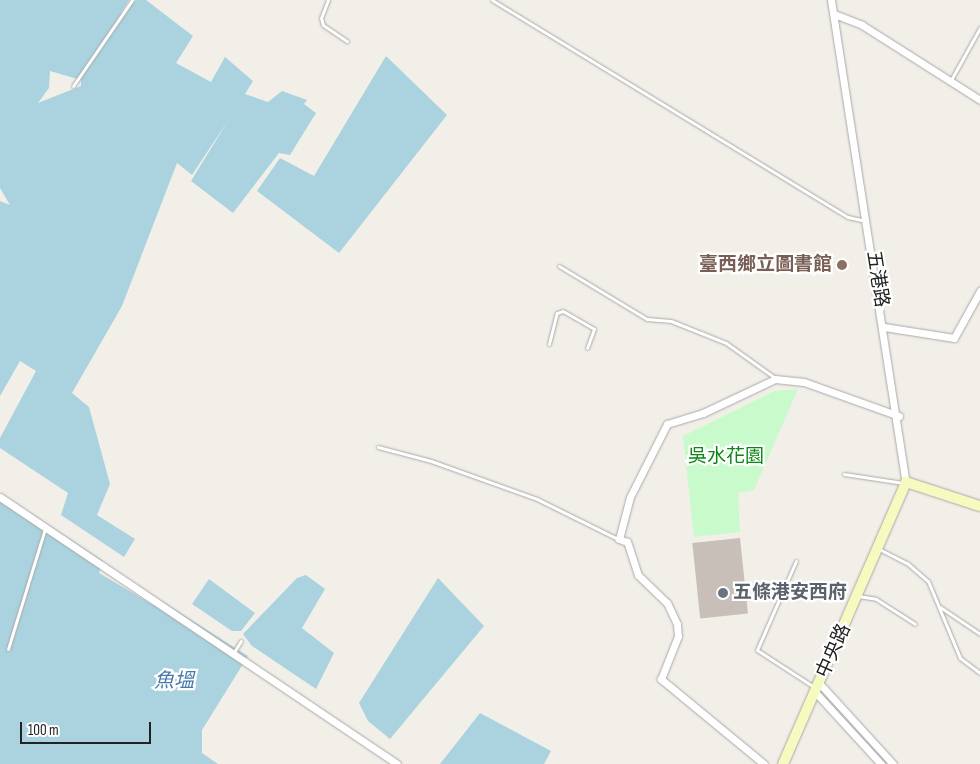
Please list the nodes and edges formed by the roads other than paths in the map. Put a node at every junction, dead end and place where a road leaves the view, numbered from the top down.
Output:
1 (132, 0) edge
2 (328, 0) edge
3 (492, 0) edge
4 (832, 0) edge
5 (834, 14) junction
6 (980, 28) edge
7 (347, 41) dead end
8 (950, 81) junction
9 (73, 86) dead end
10 (980, 100) edge
11 (868, 221) junction
12 (559, 266) dead end
13 (980, 291) edge
14 (884, 327) junction
15 (549, 344) dead end
16 (587, 348) dead end
17 (775, 379) junction
18 (899, 416) junction
19 (378, 447) dead end
20 (844, 474) dead end
21 (906, 483) junction
22 (0, 497) edge
23 (980, 506) edge
24 (45, 529) junction
25 (619, 539) junction
26 (878, 549) junction
27 (796, 561) dead end
28 (858, 596) junction
29 (940, 606) junction
30 (915, 624) dead end
31 (980, 634) edge
32 (241, 641) dead end
33 (8, 650) dead end
34 (234, 652) junction
35 (980, 673) edge
36 (817, 688) junction
37 (397, 764) edge
38 (764, 764) edge
39 (783, 764) edge
40 (881, 764) edge
41 (893, 764) edge

1 - 9 lane
2 - 7 lane
3 - 11 lane
4 - 5 street, 五港路
5 - 8 street
5 - 11 street, 五港路
6 - 8 lane
8 - 10 street
11 - 14 street, 五港路
12 - 17 lane
13 - 14 street
14 - 18 street, 五港路
15 - 16 lane
17 - 18 street
17 - 25 street
18 - 21 street, 五港路
19 - 25 lane
20 - 21 lane
21 - 23 street
21 - 26 street, 中央路
22 - 24 street
24 - 33 lane
24 - 34 street
25 - 38 street
26 - 28 street, 中央路
26 - 29 lane
27 - 36 lane
28 - 30 lane
28 - 36 street, 中央路
29 - 31 lane
29 - 35 lane
32 - 34 lane
34 - 37 street
36 - 39 street, 中央路
36 - 40 street
36 - 41 street

